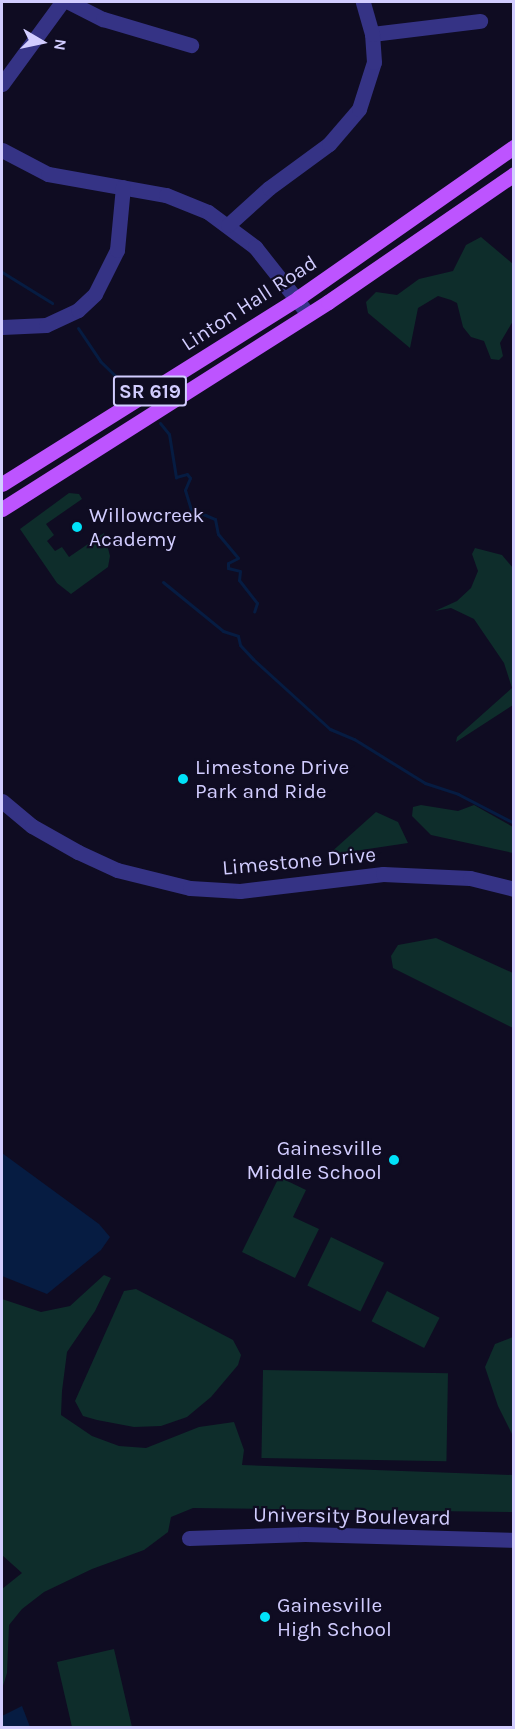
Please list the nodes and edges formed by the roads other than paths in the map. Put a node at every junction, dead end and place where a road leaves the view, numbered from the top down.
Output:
1 (62, 2) edge
2 (69, 2) edge
3 (363, 2) edge
4 (480, 21) dead end
5 (372, 34) junction
6 (191, 45) dead end
7 (2, 84) edge
8 (513, 147) edge
9 (2, 150) edge
10 (513, 174) edge
11 (123, 187) junction
12 (228, 225) junction
13 (298, 298) junction
14 (308, 314) junction
15 (2, 327) edge
16 (2, 484) edge
17 (2, 508) edge
18 (2, 801) edge
19 (513, 889) edge
20 (189, 1538) dead end
21 (513, 1540) edge

1 - 7 street
2 - 6 street
3 - 5 street
4 - 5 street
5 - 12 street
8 - 13 main road, Linton Hall Road / SR 619
9 - 11 street
10 - 14 main road, Linton Hall Road / SR 619
11 - 12 street
11 - 15 street
12 - 13 street
13 - 14 street
13 - 16 main road, Linton Hall Road / SR 619
14 - 17 main road, Linton Hall Road / SR 619
18 - 19 street, Limestone Drive
20 - 21 street, University Boulevard

